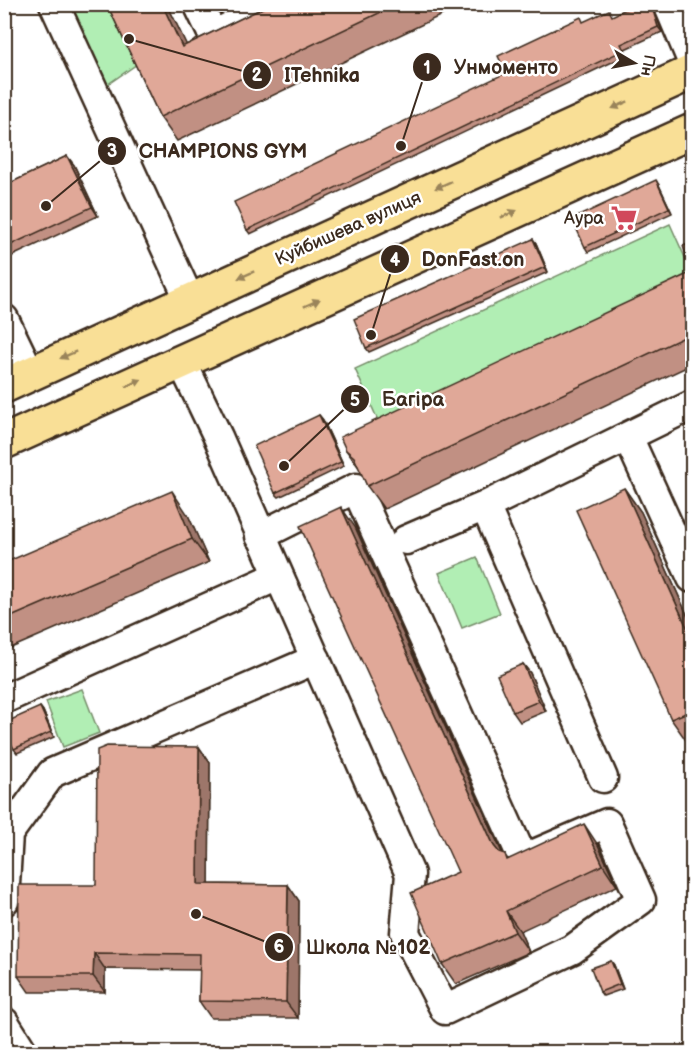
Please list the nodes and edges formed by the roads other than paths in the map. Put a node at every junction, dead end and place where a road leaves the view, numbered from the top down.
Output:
1 (54, 4) edge
2 (198, 4) edge
3 (276, 4) edge
4 (668, 4) edge
5 (693, 61) edge
6 (693, 72) edge
7 (691, 137) edge
8 (190, 301) junction
9 (4, 319) edge
10 (182, 362) junction
11 (17, 379) edge
12 (693, 405) edge
13 (628, 437) junction
14 (4, 442) edge
15 (485, 506) junction
16 (260, 536) junction
17 (406, 540) dead end
18 (278, 576) junction
19 (693, 578) edge
20 (316, 659) junction
21 (4, 699) edge
22 (603, 778) dead end
23 (4, 901) edge
24 (4, 1022) edge
25 (23, 1053) edge

1 - 8 lane
2 - 3 lane
4 - 5 lane
6 -> 8 main road, Куйбишева вулиця
10 -> 7 main road
8 -> 11 main road, Куйбишева вулиця
9 - 11 lane
14 -> 10 main road
10 - 16 lane
12 - 13 lane
13 - 15 lane
13 - 19 lane
15 - 17 lane
15 - 22 lane
16 - 18 lane
16 - 20 lane
18 - 20 lane
18 - 21 lane
20 - 23 lane
24 - 25 lane

